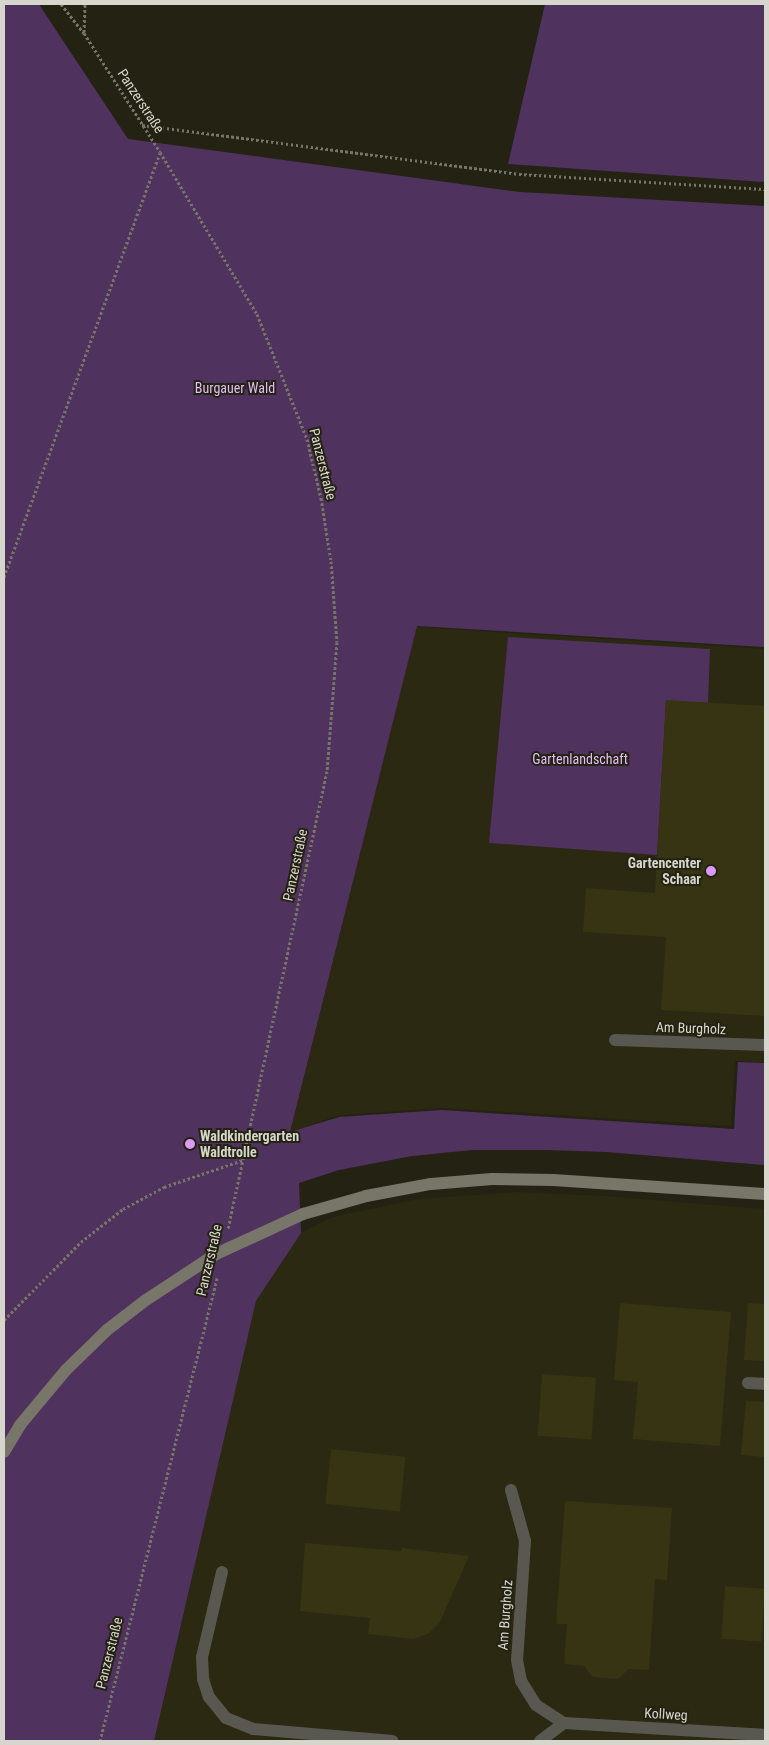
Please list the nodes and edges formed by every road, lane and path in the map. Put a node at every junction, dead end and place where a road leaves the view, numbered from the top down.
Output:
1 (61, 4) edge
2 (85, 4) edge
3 (84, 33) junction
4 (142, 124) junction
5 (160, 152) junction
6 (765, 189) edge
7 (4, 577) edge
8 (615, 1040) dead end
9 (765, 1045) edge
10 (244, 1159) junction
11 (765, 1194) edge
12 (227, 1233) dead end
13 (219, 1270) dead end
14 (4, 1320) edge
15 (748, 1383) dead end
16 (765, 1384) edge
17 (4, 1452) edge
18 (511, 1490) dead end
19 (222, 1572) dead end
20 (564, 1723) junction
21 (765, 1735) edge
22 (100, 1741) edge
23 (392, 1741) edge
24 (540, 1741) edge

1 - 3 path, Panzerstraße
2 - 3 path
3 - 4 path, Panzerstraße
4 - 5 path, Panzerstraße
4 - 6 path
5 - 7 path
5 - 10 path, Panzerstraße
8 - 9 street, Am Burgholz
10 - 12 path, Panzerstraße
10 - 14 path
11 - 17 main road, bridge
13 - 22 path, Panzerstraße
15 - 16 street
18 - 20 street, Am Burgholz
19 - 23 street
20 - 21 street, Kollweg
20 - 24 street

